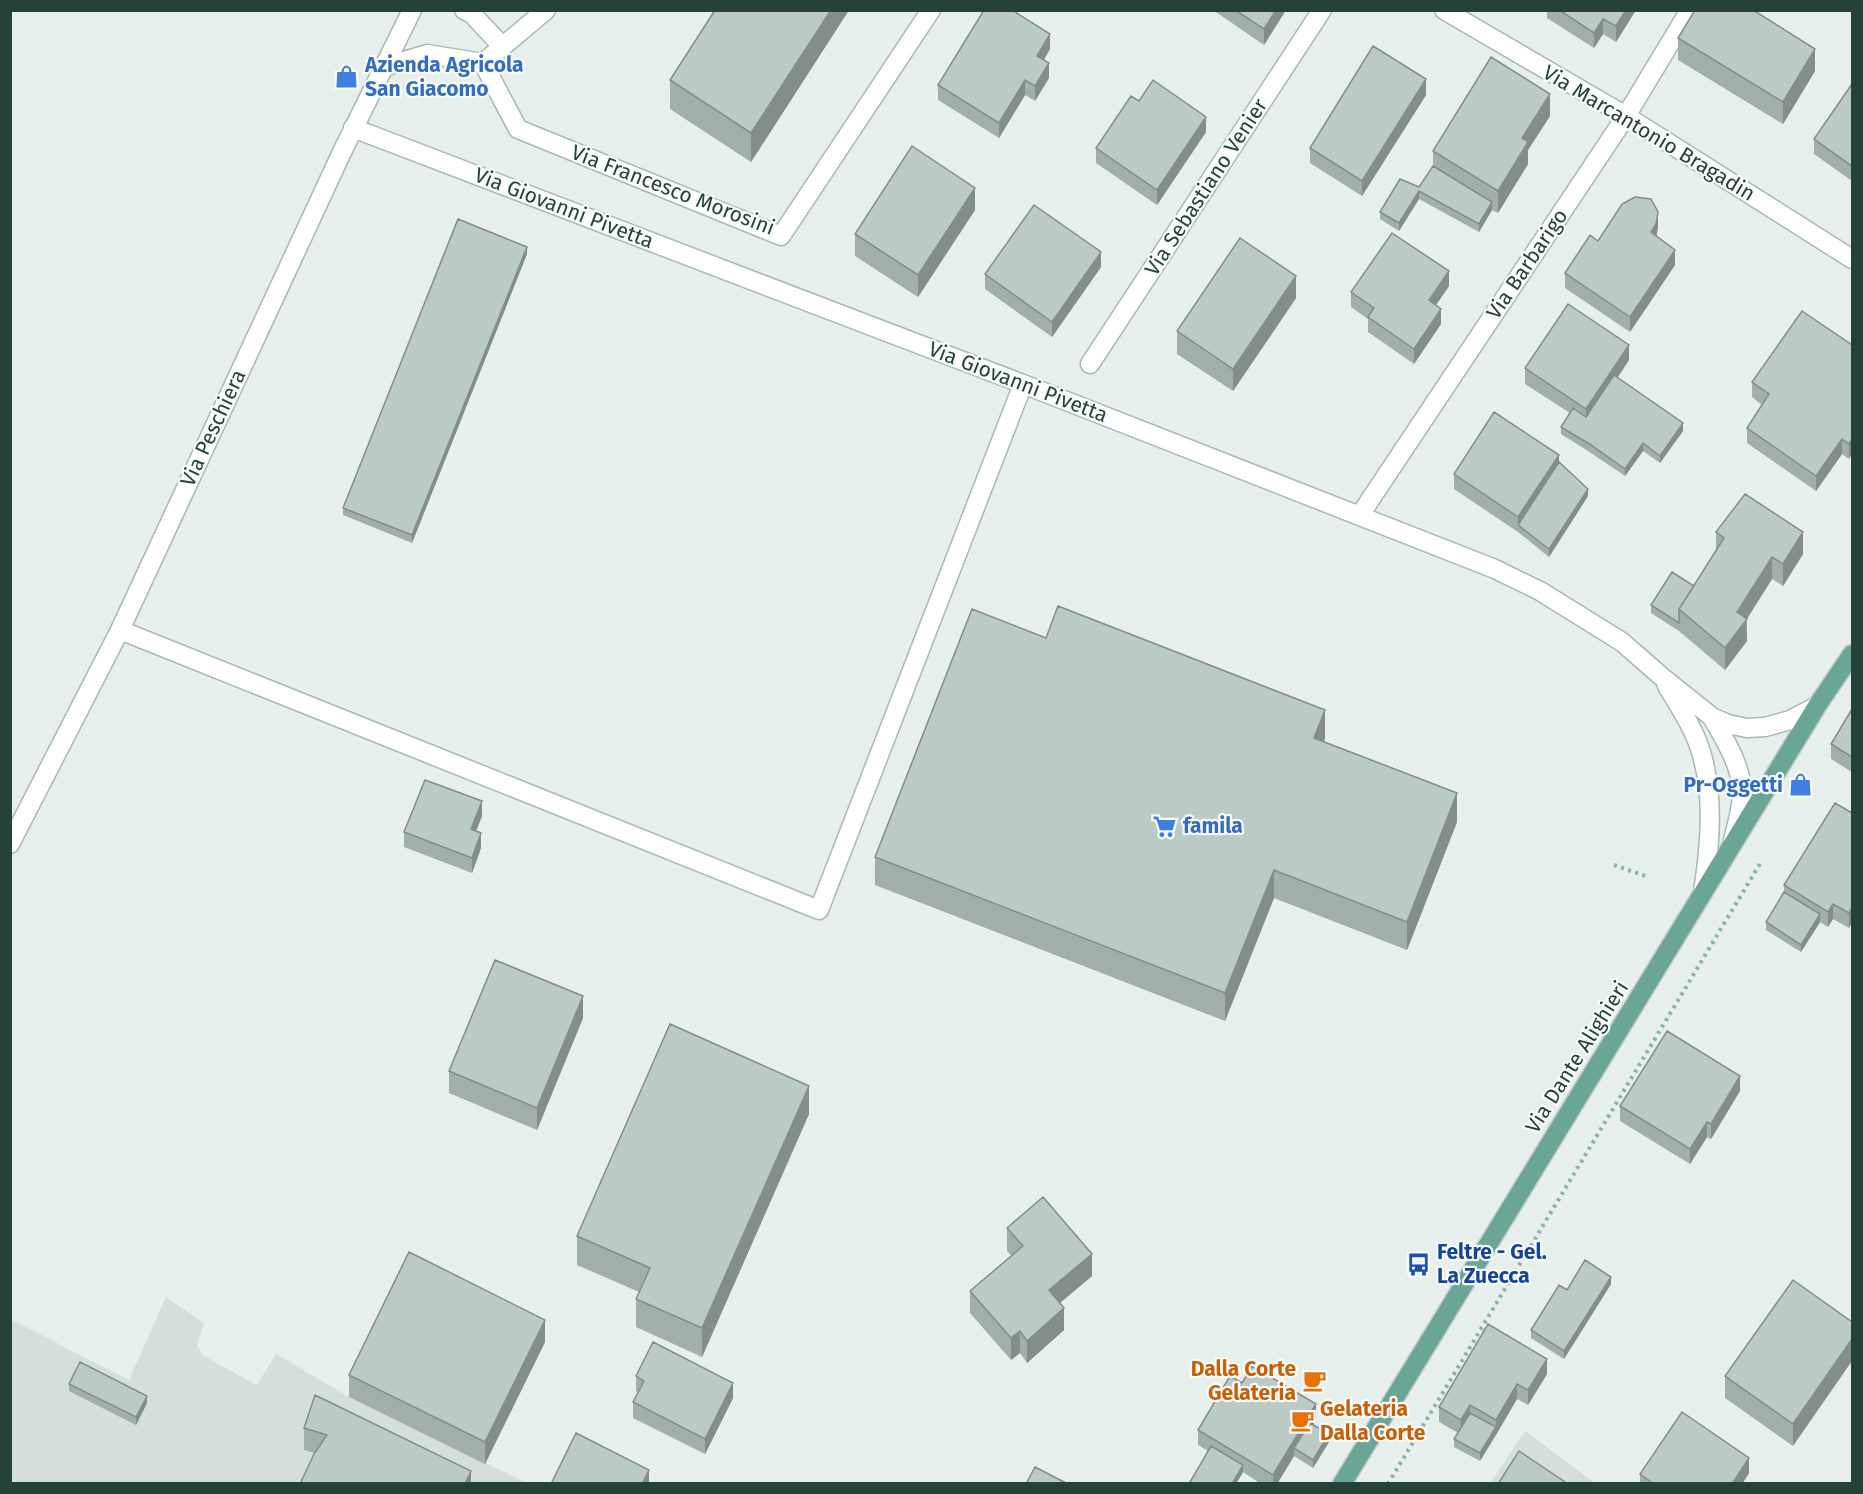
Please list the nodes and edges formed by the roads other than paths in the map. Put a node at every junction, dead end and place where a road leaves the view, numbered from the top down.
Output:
1 (412, 10) edge
2 (464, 10) edge
3 (546, 10) edge
4 (931, 10) edge
5 (1323, 10) edge
6 (1444, 10) edge
7 (1690, 10) edge
8 (503, 47) junction
9 (483, 63) junction
10 (384, 67) junction
11 (1626, 116) junction
12 (353, 128) junction
13 (1852, 258) edge
14 (1090, 364) dead end
15 (1023, 384) junction
16 (1360, 515) junction
17 (120, 630) junction
18 (1852, 654) edge
19 (1662, 677) junction
20 (1817, 706) junction
21 (1712, 717) junction
22 (10, 844) edge
23 (1730, 850) junction
24 (1702, 896) junction
25 (1342, 1484) edge

1 - 10 street, Via Peschiera
2 - 8 street
3 - 8 street
4 - 9 street, Via Francesco Morosini
5 - 14 street, Via Sebastiano Venier
6 - 11 street, Via Marcantonio Bragadin
7 - 11 street, Via Barbarigo
8 - 9 street
9 - 10 street
10 - 12 street, Via Peschiera
11 - 13 street, Via Marcantonio Bragadin
11 - 16 street, Via Barbarigo
12 - 15 street, Via Giovanni Pivetta
12 - 17 street, Via Peschiera
15 - 16 street, Via Giovanni Pivetta
15 - 17 street
16 - 19 street, Via Giovanni Pivetta
17 - 22 street, Via Peschiera
18 - 20 main road, Via Dante Alighieri
19 - 21 street, Via Giovanni Pivetta
19 - 24 street, Via Giovanni Pivetta
20 - 21 street, Via Giovanni Pivetta
20 - 23 main road, Via Dante Alighieri
21 - 23 street
23 - 24 main road, Via Dante Alighieri
24 - 25 main road, Via Dante Alighieri

